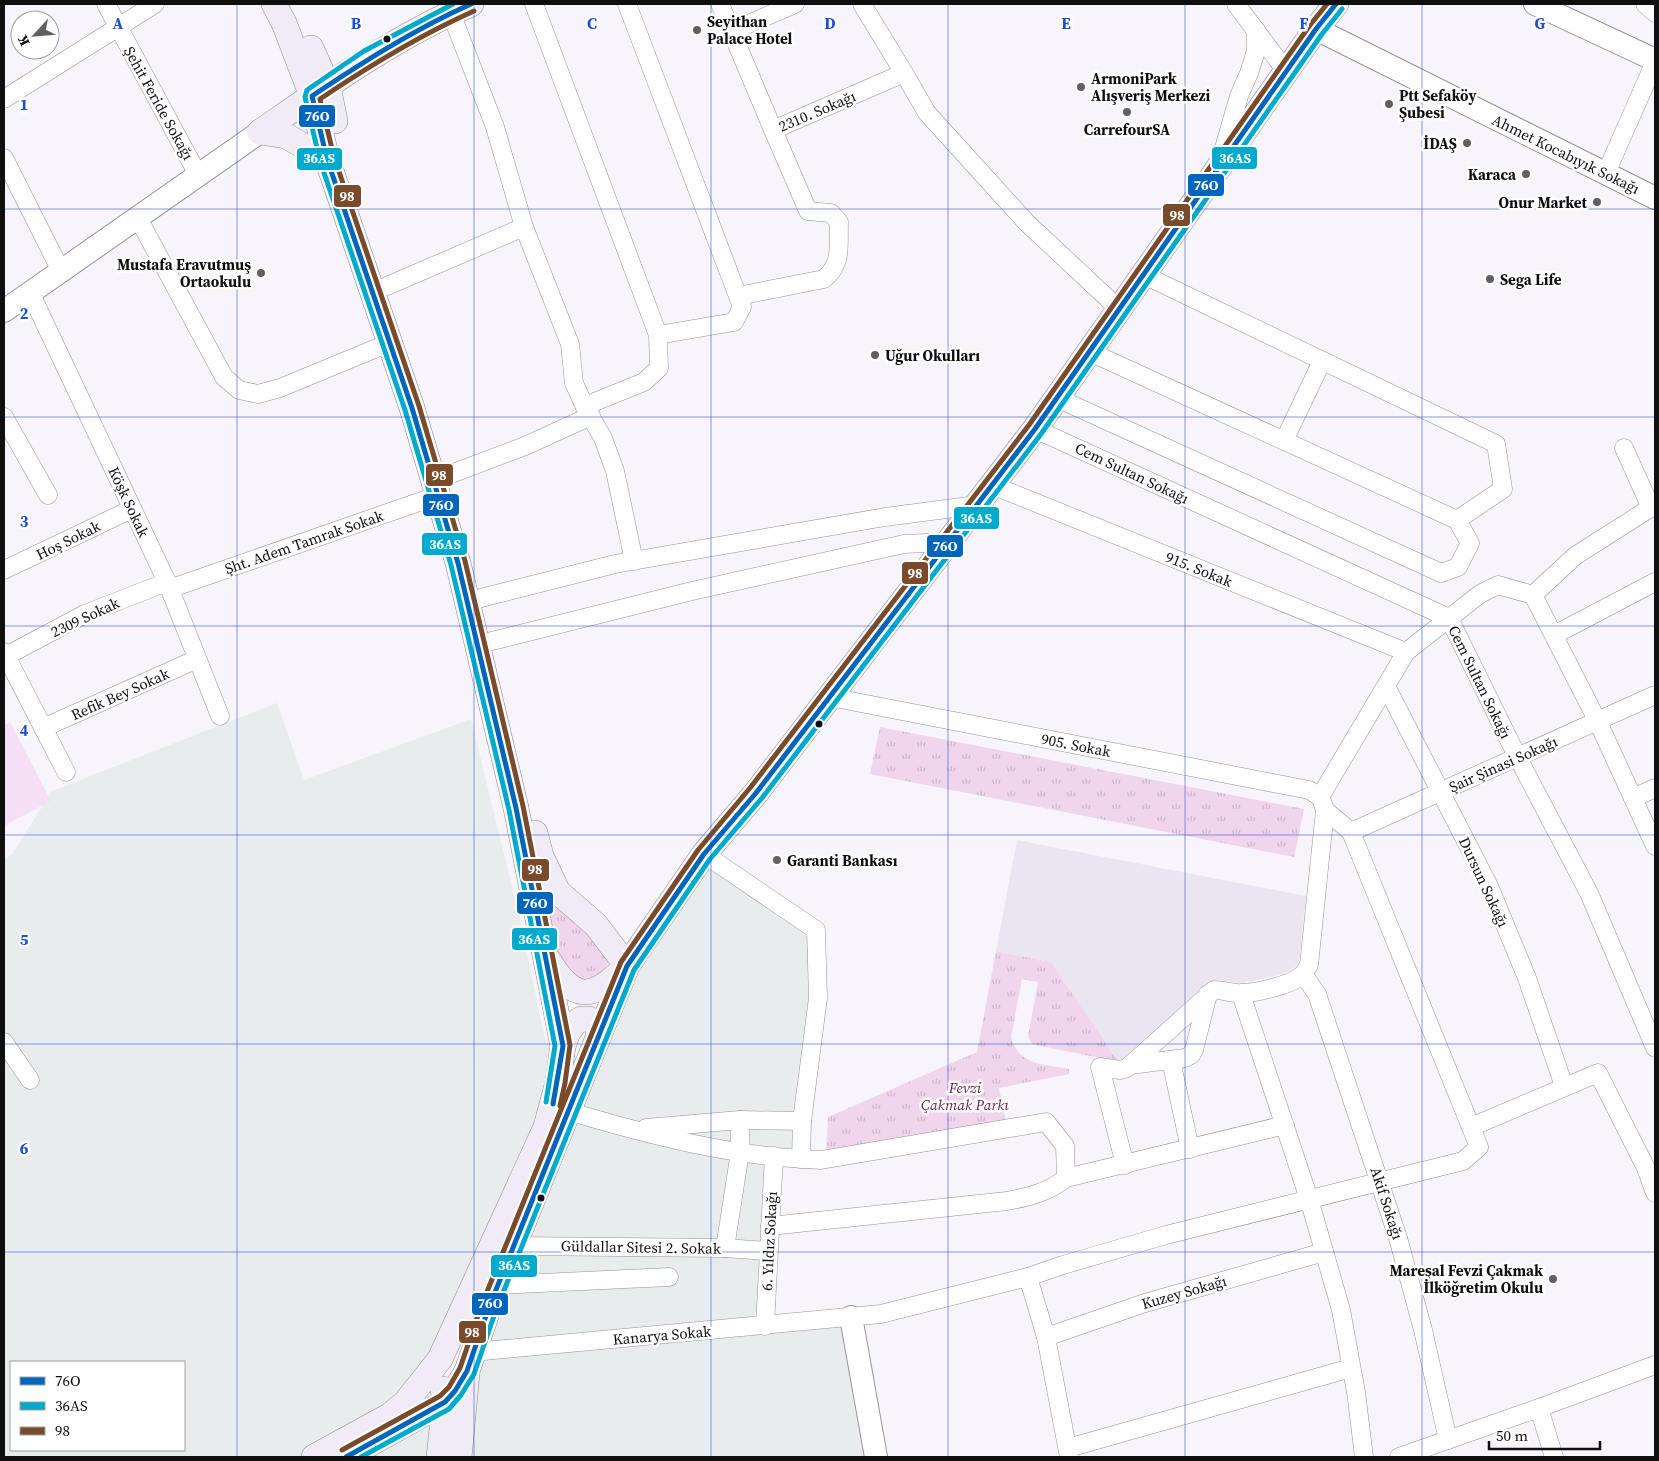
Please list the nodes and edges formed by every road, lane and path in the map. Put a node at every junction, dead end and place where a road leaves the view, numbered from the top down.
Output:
1 (106, 4) edge
2 (155, 4) edge
3 (274, 4) edge
4 (292, 4) edge
5 (534, 4) edge
6 (627, 4) edge
7 (720, 4) edge
8 (795, 4) edge
9 (862, 4) edge
10 (1236, 4) edge
11 (1335, 4) edge
12 (1535, 4) edge
13 (1644, 4) edge
14 (461, 8) edge
15 (1655, 13) edge
16 (118, 27) junction
17 (1316, 29) junction
18 (1256, 30) junction
19 (732, 31) junction
20 (1655, 61) edge
21 (1286, 71) junction
22 (904, 73) junction
23 (320, 91) junction
24 (4, 99) edge
25 (773, 130) junction
26 (260, 132) junction
27 (4, 158) edge
28 (327, 159) junction
29 (1217, 170) junction
30 (1606, 174) junction
31 (198, 175) junction
32 (1655, 198) edge
33 (138, 218) junction
34 (524, 227) junction
35 (61, 271) junction
36 (1144, 275) junction
37 (387, 286) junction
38 (30, 292) junction
39 (738, 296) junction
40 (1119, 309) junction
41 (4, 311) edge
42 (658, 335) junction
43 (389, 343) junction
44 (1090, 352) junction
45 (1322, 361) junction
46 (1057, 398) junction
47 (588, 412) junction
48 (4, 417) edge
49 (1035, 429) junction
50 (1284, 441) junction
51 (1624, 448) dead end
52 (441, 484) junction
53 (992, 485) junction
54 (48, 495) dead end
55 (977, 505) junction
56 (1653, 506) edge
57 (132, 509) junction
58 (1457, 520) junction
59 (947, 542) junction
60 (634, 561) junction
61 (4, 570) edge
62 (1655, 582) edge
63 (168, 586) junction
64 (1533, 595) junction
65 (481, 598) junction
66 (1449, 618) junction
67 (1554, 636) junction
68 (492, 641) junction
69 (1406, 652) junction
70 (4, 655) edge
71 (197, 659) junction
72 (1386, 686) junction
73 (1655, 695) edge
74 (830, 697) junction
75 (220, 716) dead end
76 (1598, 722) junction
77 (43, 728) junction
78 (1518, 758) junction
79 (66, 772) dead end
80 (1655, 788) edge
81 (1441, 792) junction
82 (1633, 798) junction
83 (1323, 804) junction
84 (1351, 832) junction
85 (1655, 846) edge
86 (704, 854) junction
87 (546, 956) junction
88 (627, 966) junction
89 (1303, 974) junction
90 (1208, 994) junction
91 (1241, 994) junction
92 (600, 1032) junction
93 (4, 1042) edge
94 (563, 1046) junction
95 (1655, 1048) edge
96 (1171, 1060) junction
97 (1130, 1066) junction
98 (30, 1080) dead end
99 (1564, 1086) junction
100 (568, 1111) junction
101 (740, 1120) junction
102 (802, 1120) junction
103 (1285, 1126) junction
104 (1471, 1127) junction
105 (628, 1129) junction
106 (1190, 1149) junction
107 (740, 1152) junction
108 (774, 1156) junction
109 (801, 1159) junction
110 (1125, 1165) junction
111 (1651, 1165) edge
112 (1066, 1178) junction
113 (1380, 1181) junction
114 (1655, 1193) edge
115 (1308, 1199) junction
116 (770, 1226) junction
117 (514, 1246) junction
118 (725, 1248) junction
119 (768, 1251) junction
120 (1324, 1252) junction
121 (669, 1277) dead end
122 (1028, 1277) junction
123 (498, 1285) junction
124 (851, 1317) junction
125 (765, 1326) junction
126 (1046, 1337) junction
127 (440, 1360) junction
128 (470, 1361) junction
129 (1655, 1365) edge
130 (1351, 1368) junction
131 (445, 1402) junction
132 (1539, 1408) junction
133 (410, 1422) junction
134 (442, 1429) junction
135 (1448, 1440) junction
136 (1068, 1452) edge
137 (1410, 1456) edge
138 (314, 1457) edge
139 (346, 1457) edge
140 (439, 1457) edge
141 (459, 1457) edge
142 (876, 1457) edge
143 (1364, 1457) edge
144 (1554, 1457) edge

1 - 16 street, Şehit Feride Sokağı
2 - 16 street
3 - 23 main road
4 - 23 main road
5 - 42 street, Şht. Adem Tamrak Sokak
6 - 39 street
7 - 19 street, 2310. Sokağı
8 - 19 street
9 - 22 street
10 - 18 street
11 - 17 main road
12 - 20 street
13 - 15 street
14 - 23 main road
14 - 34 street
16 - 24 street
16 - 31 street, Şehit Feride Sokağı
17 - 21 main road
17 - 30 street, Ahmet Kocabıyık Sokağı
18 - 21 street
18 - 29 street
19 - 25 street, 2310. Sokağı
20 - 30 street
21 - 29 main road
22 - 25 street, 2310. Sokağı
22 - 40 street
23 - 26 main road
23 - 28 main road
23 - 37 main road
25 - 39 street
26 - 28 main road
26 - 31 street
27 - 35 street
28 - 43 main road
29 - 36 main road
30 - 32 street, Ahmet Kocabıyık Sokağı
31 - 33 street
33 - 35 street
33 - 43 street
34 - 37 street
34 - 47 street
35 - 38 street
36 - 40 main road
36 - 45 street
37 - 52 main road
38 - 41 street
38 - 57 street, Köşk Sokak
39 - 42 street
40 - 44 main road
42 - 47 street, Şht. Adem Tamrak Sokak
43 - 52 main road
44 - 46 main road
44 - 50 street
45 - 50 street
45 - 58 street
46 - 49 main road
46 - 58 street
47 - 52 street, Şht. Adem Tamrak Sokak
47 - 60 street
48 - 54 street
49 - 53 main road
49 - 66 street, Cem Sultan Sokağı
50 - 58 street
51 - 56 street
52 - 63 street, Şht. Adem Tamrak Sokak
52 - 65 main road
52 - 87 main road
53 - 55 main road
53 - 69 street, 915. Sokak
55 - 59 main road
55 - 60 street
56 - 64 street
57 - 61 street, Hoş Sokak
57 - 63 street, Köşk Sokak
59 - 68 street
59 - 74 main road
60 - 65 street
62 - 67 street
63 - 70 street, 2309 Sokak
63 - 71 street, Köşk Sokak
64 - 66 street
64 - 67 street
65 - 68 main road
66 - 69 street
66 - 78 street, Cem Sultan Sokağı
67 - 76 street
68 - 88 main road
69 - 72 street
70 - 77 street
71 - 75 street, Köşk Sokak
71 - 77 street, Refik Bey Sokak
72 - 81 street, Dursun Sokağı
72 - 83 street
73 - 76 street, Şair Şinasi Sokağı
74 - 83 street, 905. Sokak
74 - 86 main road
76 - 78 street, Şair Şinasi Sokağı
76 - 82 street
77 - 79 street
78 - 81 street, Şair Şinasi Sokağı
78 - 95 street, Cem Sultan Sokağı
80 - 82 street
81 - 84 street, Şair Şinasi Sokağı
81 - 99 street, Dursun Sokağı
82 - 85 street
83 - 84 street, 905. Sokak
83 - 89 street
84 - 104 street
86 - 88 main road
86 - 102 street
87 - 88 main road
87 - 94 main road
88 - 92 main road
89 - 91 street
89 - 113 street, Akif Sokağı
90 - 91 street
90 - 96 street
90 - 97 street
91 - 103 street
92 - 94 main road
92 - 100 main road
93 - 98 street
94 - 127 main road
96 - 97 street
96 - 106 street
97 - 110 street
99 - 104 street
99 - 111 street
100 - 105 street
100 - 117 main road
101 - 102 street
101 - 105 street
101 - 107 street
102 - 109 street
103 - 106 street
103 - 115 street
104 - 113 street, Kanarya Sokak
105 - 107 street
106 - 110 street
107 - 108 street
107 - 118 street
108 - 109 street
108 - 116 street, 6. Yıldız Sokağı
109 - 112 street
110 - 112 street
111 - 114 street
112 - 116 street
113 - 115 street, Kanarya Sokak
113 - 135 street, Akif Sokağı
115 - 120 street
115 - 122 street, Kanarya Sokak
116 - 119 street, 6. Yıldız Sokağı
117 - 118 street, Güldallar Sitesi 2. Sokak
117 - 123 main road
118 - 119 street, Güldallar Sitesi 2. Sokak
119 - 125 street, 6. Yıldız Sokağı
120 - 126 street, Kuzey Sokağı
120 - 130 street
121 - 123 street
122 - 124 street, Kanarya Sokak
122 - 126 street
123 - 128 main road
124 - 125 street, Kanarya Sokak
124 - 142 street
125 - 128 street, Kanarya Sokak
126 - 136 street
127 - 131 main road
127 - 138 main road
128 - 131 main road
128 - 141 main road
129 - 132 street
130 - 136 street
130 - 143 street
131 - 133 main road
131 - 134 main road
132 - 135 street
132 - 144 street
133 - 134 main road
133 - 139 main road
134 - 140 main road
135 - 137 street

